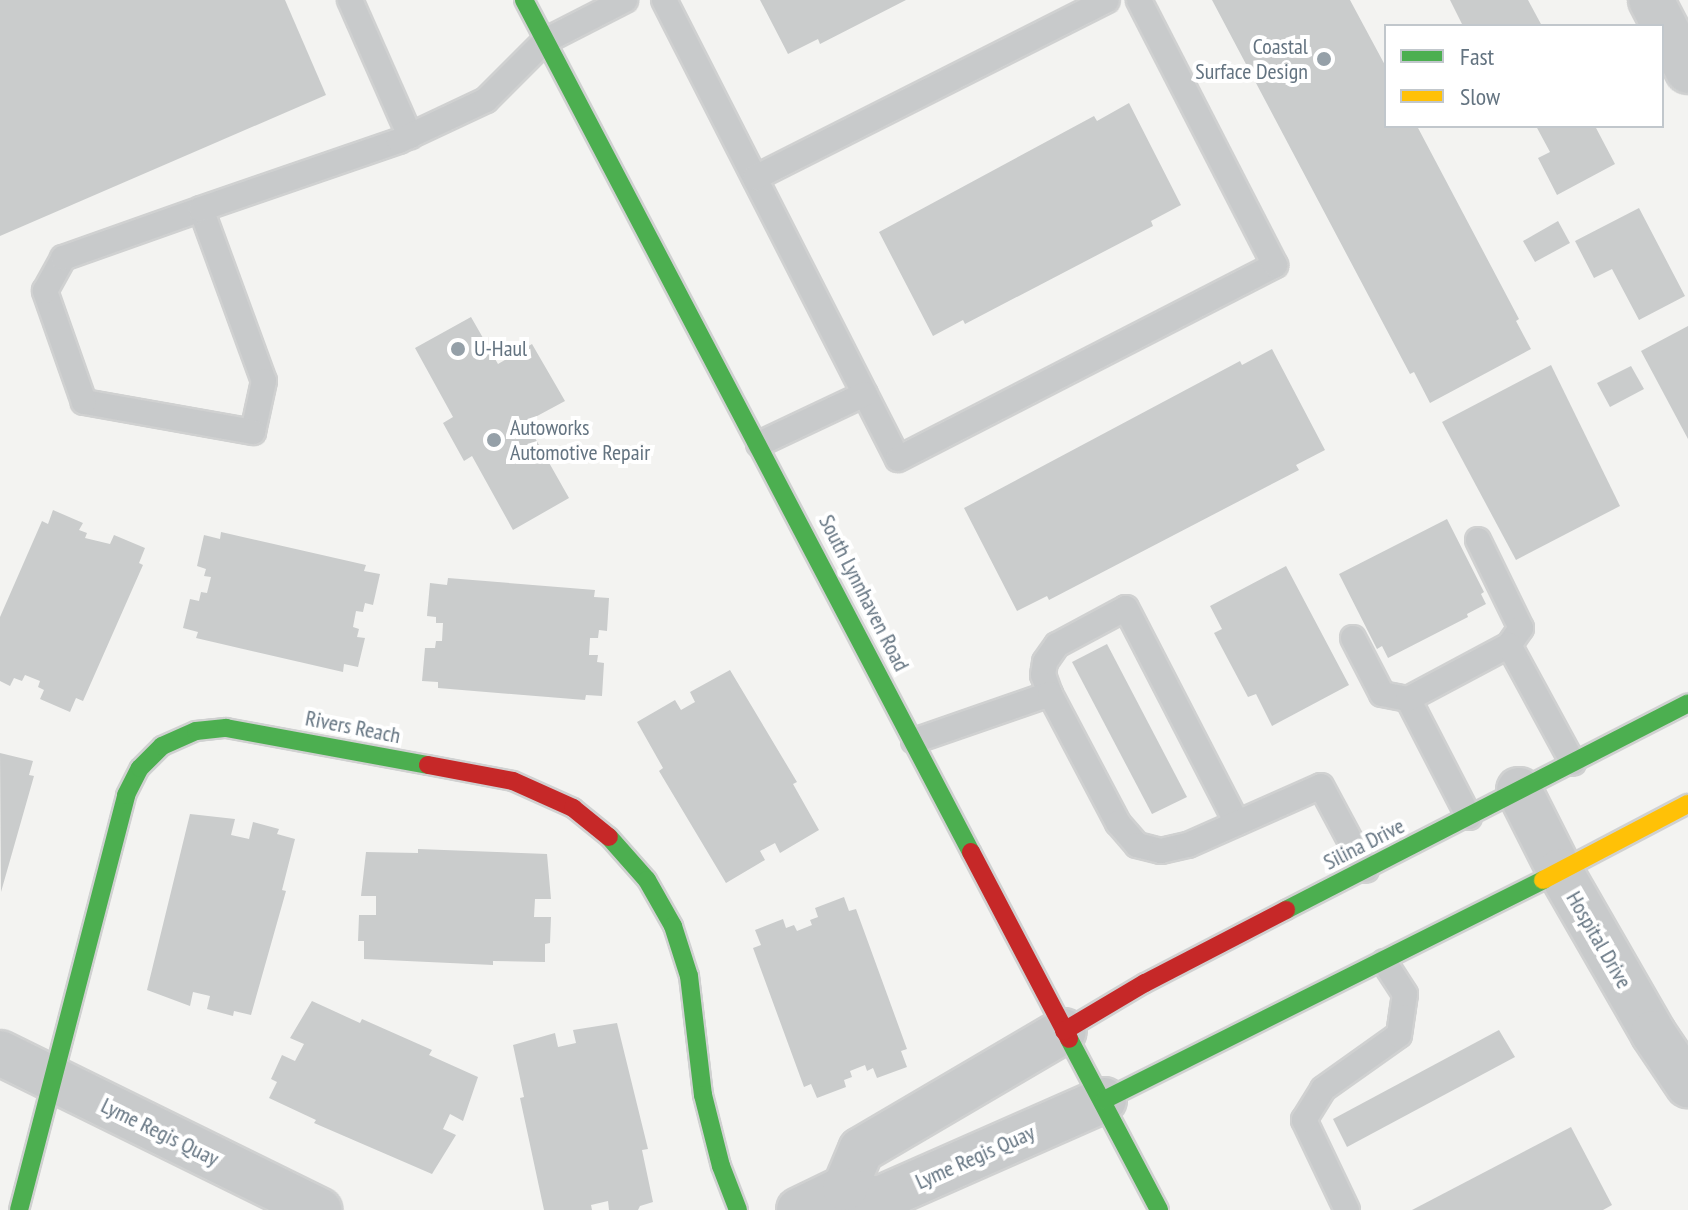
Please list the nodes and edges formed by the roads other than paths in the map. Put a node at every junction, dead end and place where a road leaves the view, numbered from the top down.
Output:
1 (350, 0) edge
2 (524, 0) edge
3 (625, 0) edge
4 (664, 0) edge
5 (1107, 0) edge
6 (1139, 0) edge
7 (1651, 0) edge
8 (1664, 24) edge
9 (1664, 25) edge
10 (545, 41) junction
11 (1688, 71) edge
12 (410, 136) junction
13 (755, 178) junction
14 (201, 209) junction
15 (865, 394) junction
16 (759, 444) junction
17 (1478, 540) dead end
18 (1353, 638) dead end
19 (1509, 645) junction
20 (1050, 694) junction
21 (1408, 699) junction
22 (1688, 703) edge
23 (914, 741) junction
24 (1573, 763) junction
25 (1519, 790) junction
26 (1688, 804) edge
27 (1469, 817) junction
28 (1237, 823) junction
29 (1366, 870) junction
30 (1560, 871) junction
31 (1384, 962) junction
32 (1064, 1031) junction
33 (0, 1053) edge
34 (53, 1078) junction
35 (1688, 1085) edge
36 (1104, 1100) junction
37 (845, 1188) junction
38 (19, 1210) edge
39 (319, 1210) edge
40 (738, 1210) edge
41 (799, 1210) edge
42 (1159, 1210) edge
43 (1347, 1210) edge

1 - 12 lane
2 - 10 street, South Lynnhaven Road
3 - 10 lane
4 - 13 lane
5 - 13 lane
6 - 15 lane
7 - 8 street
9 - 11 street
10 - 12 lane
10 - 16 street, South Lynnhaven Road
12 - 14 lane
13 - 15 lane
14 - 14 lane
15 - 16 lane
16 - 23 street, South Lynnhaven Road
17 - 19 lane
18 - 21 lane
19 - 21 lane
19 - 24 lane
20 - 23 lane
20 - 28 lane
20 - 28 lane
21 - 27 lane
22 - 24 street, Silina Drive
23 - 32 street, South Lynnhaven Road
24 - 25 street, Silina Drive
25 - 27 street, Silina Drive
25 - 30 street, Hospital Drive
26 - 30 street
27 - 29 street, Silina Drive
28 - 29 lane
29 - 32 street, Silina Drive
30 - 31 street
30 - 35 street, Hospital Drive
31 - 36 street
31 - 43 lane
32 - 36 street, South Lynnhaven Road
32 - 37 street
33 - 34 street, Lyme Regis Quay
34 - 38 street, Rivers Reach
34 - 39 street, Lyme Regis Quay
34 - 40 street, Rivers Reach
36 - 37 street, Lyme Regis Quay
36 - 42 street, South Lynnhaven Road
37 - 41 street

